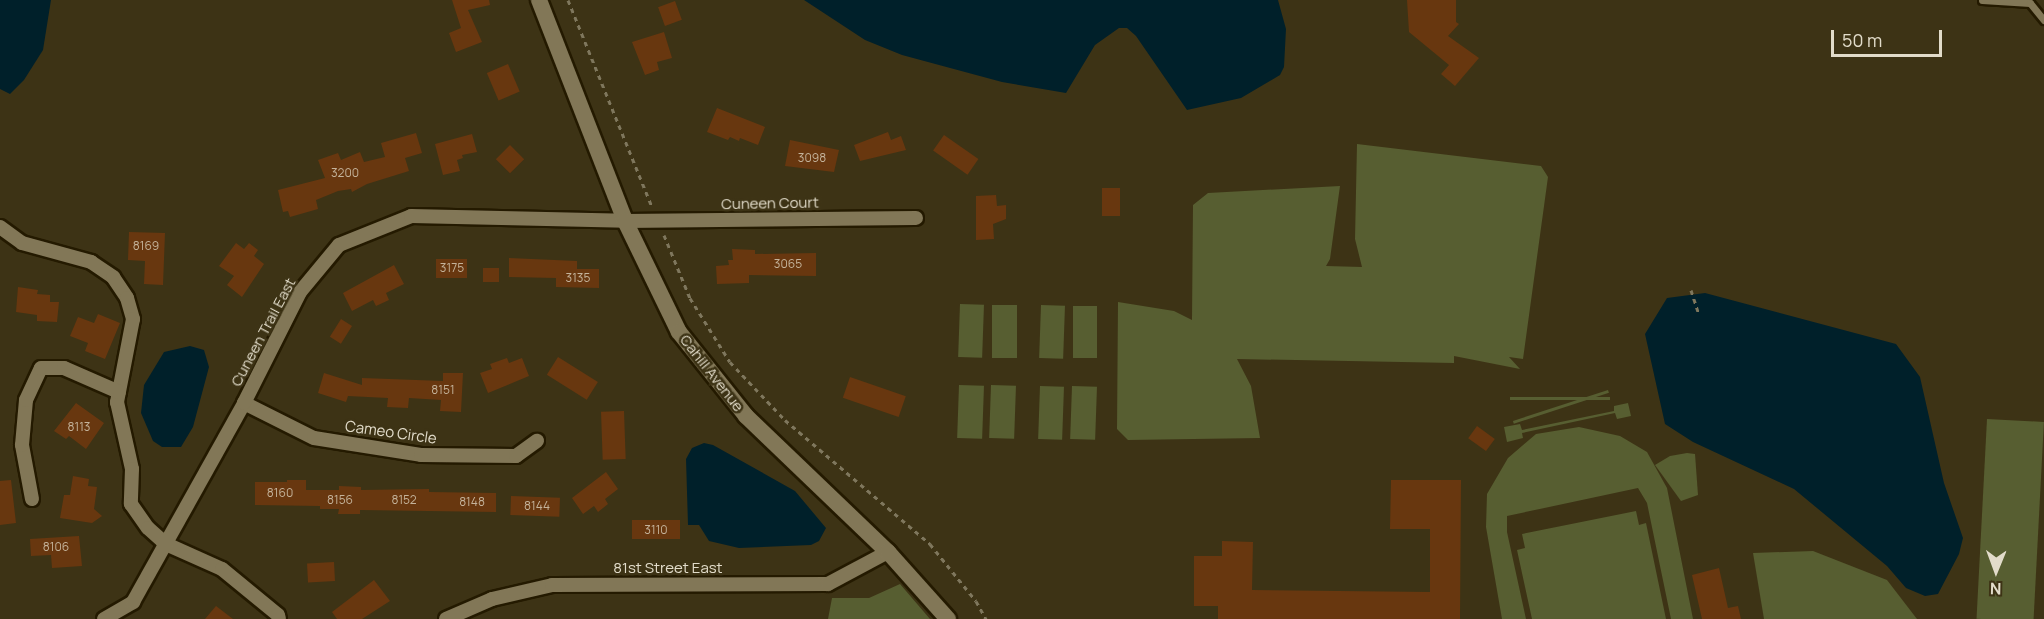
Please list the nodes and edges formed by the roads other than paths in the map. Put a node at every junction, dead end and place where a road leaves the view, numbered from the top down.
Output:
1 (539, 0) edge
2 (1982, 0) edge
3 (2044, 20) edge
4 (916, 218) dead end
5 (625, 221) junction
6 (0, 227) edge
7 (119, 392) junction
8 (244, 403) junction
9 (537, 441) dead end
10 (32, 499) dead end
11 (166, 544) junction
12 (888, 552) junction
13 (104, 619) edge
14 (279, 619) edge
15 (446, 619) edge
16 (948, 619) edge

1 - 5 street, Cahill Avenue
2 - 3 lane
4 - 5 street, Cuneen Court
5 - 8 street, Cuneen Trail East
5 - 12 street, Cahill Avenue
6 - 7 street
7 - 10 street
7 - 11 street
8 - 9 street, Cameo Circle
8 - 11 street, Cuneen Trail East
11 - 13 street, Cuneen Trail East
11 - 14 street
12 - 15 street, 81st Street East
12 - 16 street, Cahill Avenue

